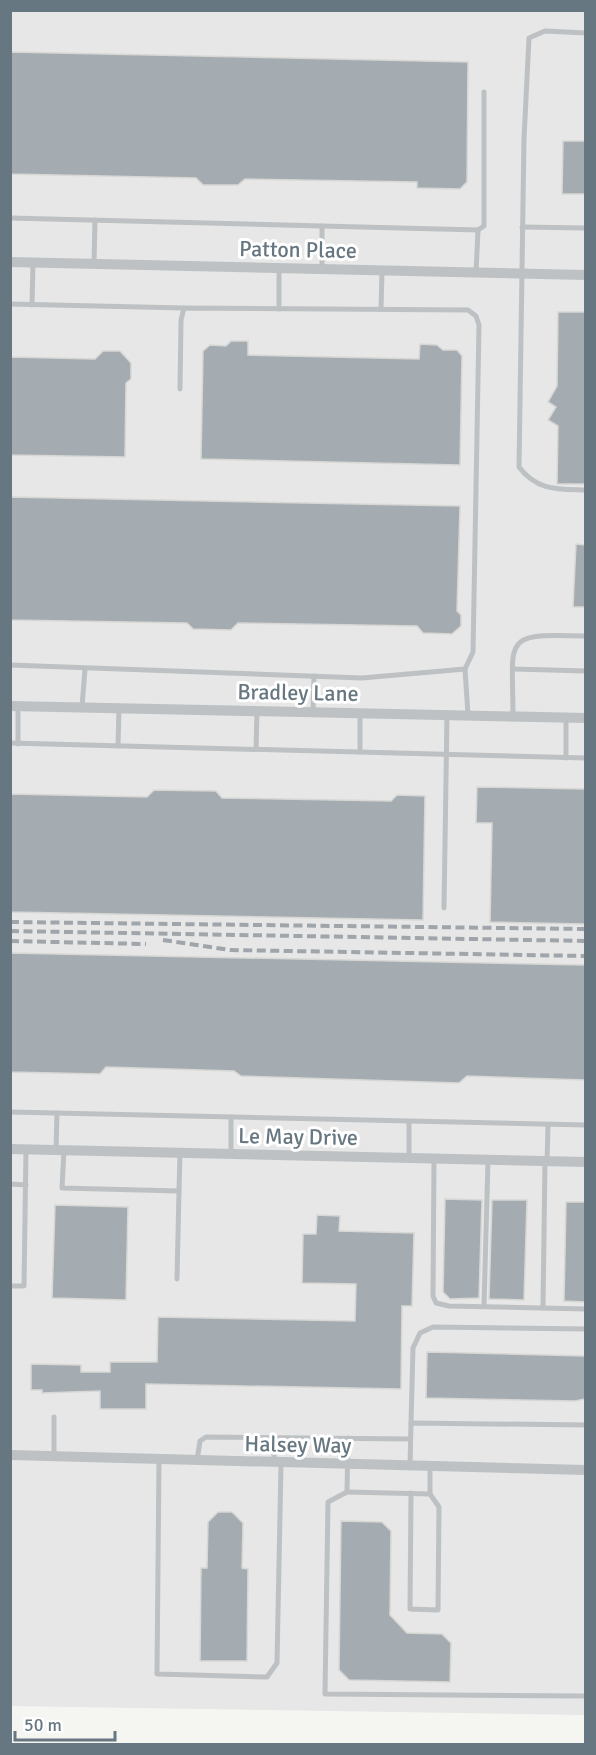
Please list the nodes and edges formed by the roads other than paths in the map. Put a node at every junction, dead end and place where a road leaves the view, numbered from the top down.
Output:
1 (585, 33) edge
2 (484, 92) dead end
3 (10, 218) edge
4 (95, 220) junction
5 (322, 226) junction
6 (522, 227) junction
7 (585, 228) edge
8 (478, 230) junction
9 (10, 262) edge
10 (33, 262) junction
11 (94, 264) junction
12 (279, 268) junction
13 (322, 269) junction
14 (382, 271) junction
15 (476, 273) junction
16 (521, 274) junction
17 (585, 276) edge
18 (10, 304) edge
19 (32, 304) junction
20 (184, 308) junction
21 (279, 309) junction
22 (381, 309) junction
23 (180, 389) dead end
24 (585, 490) edge
25 (585, 636) edge
26 (10, 665) edge
27 (85, 669) junction
28 (465, 669) junction
29 (513, 669) junction
30 (585, 671) edge
31 (314, 676) junction
32 (14, 706) edge
33 (82, 707) junction
34 (119, 708) junction
35 (257, 711) junction
36 (313, 712) junction
37 (360, 713) junction
38 (447, 715) junction
39 (469, 716) junction
40 (513, 716) junction
41 (566, 718) junction
42 (585, 718) edge
43 (10, 743) edge
44 (18, 744) junction
45 (118, 746) junction
46 (256, 750) junction
47 (360, 752) junction
48 (447, 754) junction
49 (566, 758) junction
50 (585, 758) edge
51 (444, 908) dead end
52 (10, 1112) edge
53 (57, 1113) junction
54 (231, 1117) junction
55 (409, 1122) junction
56 (548, 1125) junction
57 (585, 1125) edge
58 (10, 1149) edge
59 (26, 1149) junction
60 (60, 1150) junction
61 (180, 1153) junction
62 (231, 1154) junction
63 (409, 1158) junction
64 (434, 1159) junction
65 (488, 1160) junction
66 (546, 1161) junction
67 (585, 1162) edge
68 (10, 1184) edge
69 (26, 1185) junction
70 (179, 1191) junction
71 (177, 1279) dead end
72 (10, 1286) edge
73 (484, 1306) junction
74 (543, 1308) junction
75 (585, 1309) edge
76 (585, 1329) edge
77 (54, 1417) dead end
78 (411, 1423) junction
79 (585, 1425) edge
80 (274, 1438) junction
81 (348, 1438) junction
82 (410, 1439) junction
83 (10, 1455) edge
84 (54, 1456) junction
85 (159, 1461) junction
86 (197, 1462) junction
87 (278, 1463) junction
88 (348, 1465) junction
89 (410, 1466) junction
90 (430, 1466) junction
91 (585, 1470) edge
92 (347, 1492) junction
93 (411, 1493) junction
94 (430, 1494) junction
95 (585, 1696) edge

1 - 6 lane
2 - 8 lane
3 - 4 lane
4 - 5 lane
4 - 11 lane
5 - 8 lane
5 - 13 lane
6 - 7 lane
6 - 16 lane
8 - 15 lane
9 - 10 street, Patton Place
10 - 11 street, Patton Place
10 - 19 lane
11 - 12 street, Patton Place
12 - 13 street, Patton Place
12 - 21 lane
13 - 14 street, Patton Place
14 - 15 street, Patton Place
14 - 22 lane
15 - 16 street, Patton Place
16 - 17 street, Patton Place
16 - 24 lane
18 - 19 lane
19 - 20 lane
20 - 21 lane
20 - 23 lane
21 - 22 lane
22 - 28 lane
25 - 29 lane
26 - 27 lane
27 - 31 lane
27 - 33 lane
28 - 31 lane
28 - 39 lane
29 - 30 lane
29 - 40 lane
31 - 36 lane
32 - 33 street, Bradley Lane
32 - 44 lane
33 - 34 street, Bradley Lane
34 - 35 street, Bradley Lane
34 - 45 lane
35 - 36 street, Bradley Lane
35 - 46 lane
36 - 37 street, Bradley Lane
37 - 38 street, Bradley Lane
37 - 47 lane
38 - 39 street, Bradley Lane
38 - 48 lane
39 - 40 street, Bradley Lane
40 - 41 street, Bradley Lane
41 - 42 street, Bradley Lane
41 - 49 lane
43 - 44 lane
44 - 45 lane
45 - 46 lane
46 - 47 lane
47 - 48 lane
48 - 49 lane
48 - 51 lane
49 - 50 lane
52 - 53 lane
53 - 54 lane
53 - 60 lane
54 - 55 lane
54 - 62 lane
55 - 56 lane
55 - 63 lane
56 - 57 lane
56 - 66 lane
58 - 59 street, Le May Drive
59 - 60 street, Le May Drive
59 - 69 lane
60 - 61 street, Le May Drive
60 - 70 lane
61 - 62 street, Le May Drive
61 - 70 lane
62 - 63 street, Le May Drive
63 - 64 street, Le May Drive
64 - 65 street, Le May Drive
64 - 73 lane
65 - 66 street, Le May Drive
65 - 73 lane
66 - 67 street, Le May Drive
66 - 74 lane
68 - 69 lane
69 - 72 lane
70 - 71 lane
73 - 74 lane
74 - 75 lane
76 - 78 lane
77 - 84 lane
78 - 79 lane
78 - 82 lane
80 - 81 lane
80 - 86 lane
80 - 87 lane
81 - 82 lane
81 - 88 lane
82 - 89 lane
83 - 84 street, Halsey Way
84 - 85 street, Halsey Way
85 - 86 street, Halsey Way
85 - 87 lane
86 - 87 street, Halsey Way
87 - 88 street, Halsey Way
88 - 89 street, Halsey Way
88 - 92 lane
89 - 90 street, Halsey Way
90 - 91 street, Halsey Way
90 - 94 lane
92 - 93 lane
92 - 95 lane
93 - 94 lane
93 - 94 lane

